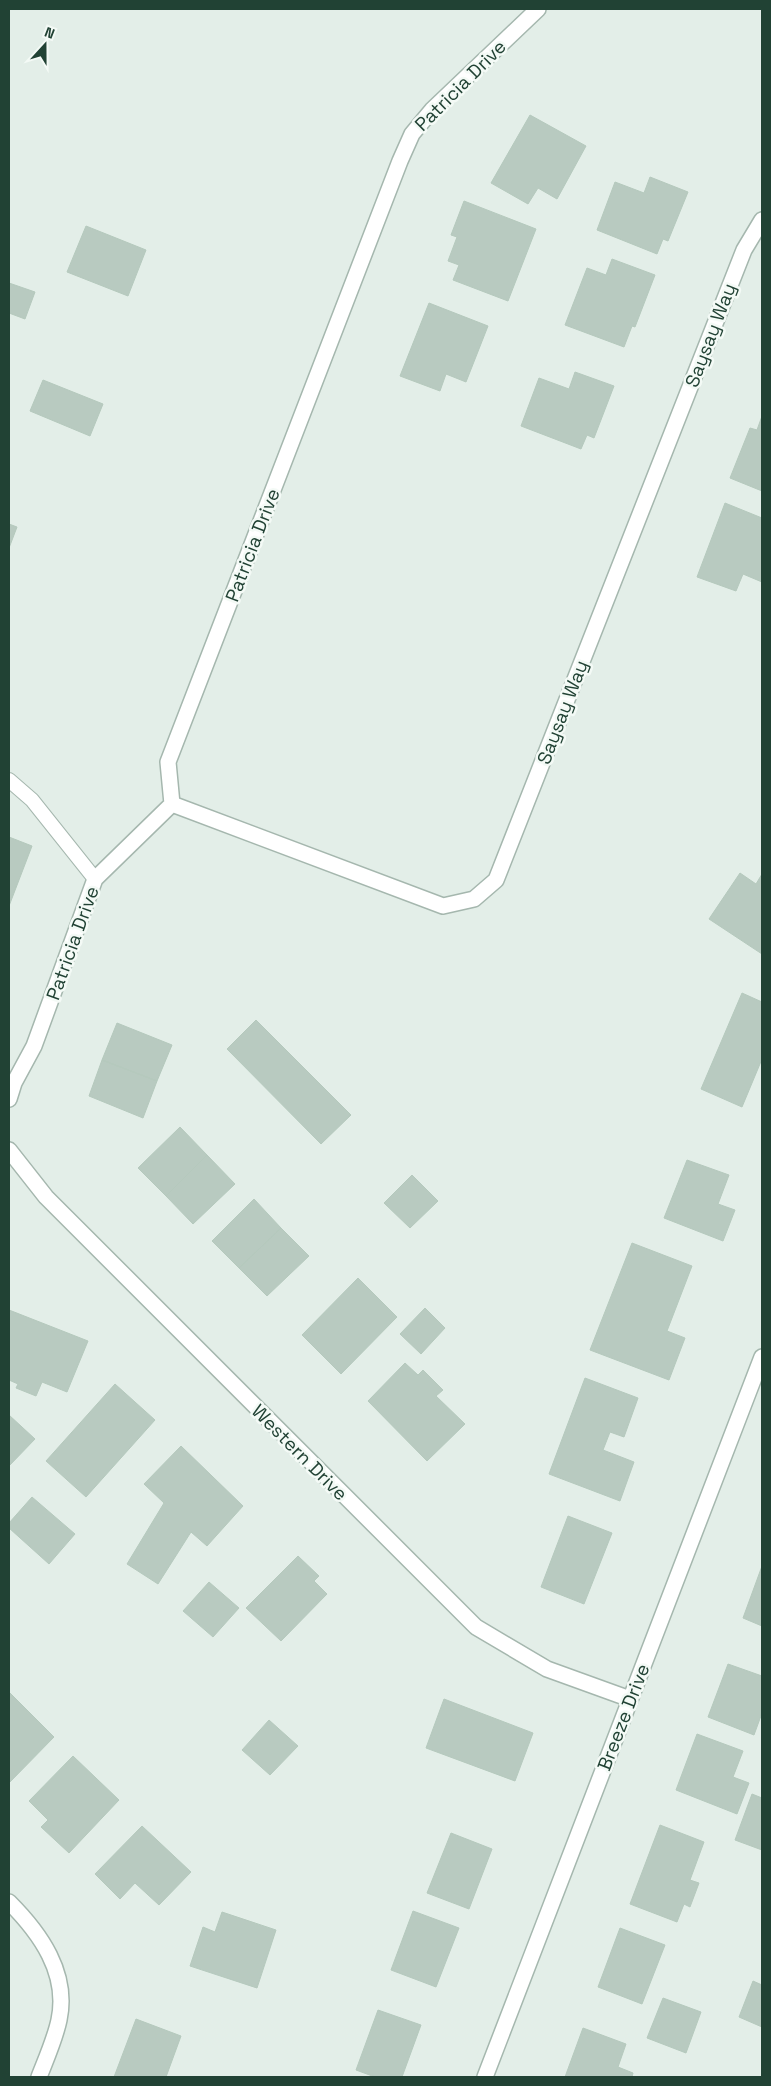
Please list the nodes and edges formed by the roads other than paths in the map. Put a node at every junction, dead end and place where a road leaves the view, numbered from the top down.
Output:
1 (538, 9) edge
2 (762, 220) edge
3 (9, 780) edge
4 (172, 804) junction
5 (95, 879) junction
6 (9, 1099) edge
7 (9, 1150) edge
8 (762, 1357) edge
9 (630, 1699) junction
10 (9, 1902) edge
11 (38, 2077) edge
12 (485, 2077) edge

1 - 4 street, Patricia Drive
2 - 4 street, Saysay Way
3 - 5 lane
4 - 5 street, Patricia Drive
5 - 6 street, Patricia Drive
7 - 9 street, Western Drive
8 - 9 street, Breeze Drive
9 - 12 street, Breeze Drive
10 - 11 street

